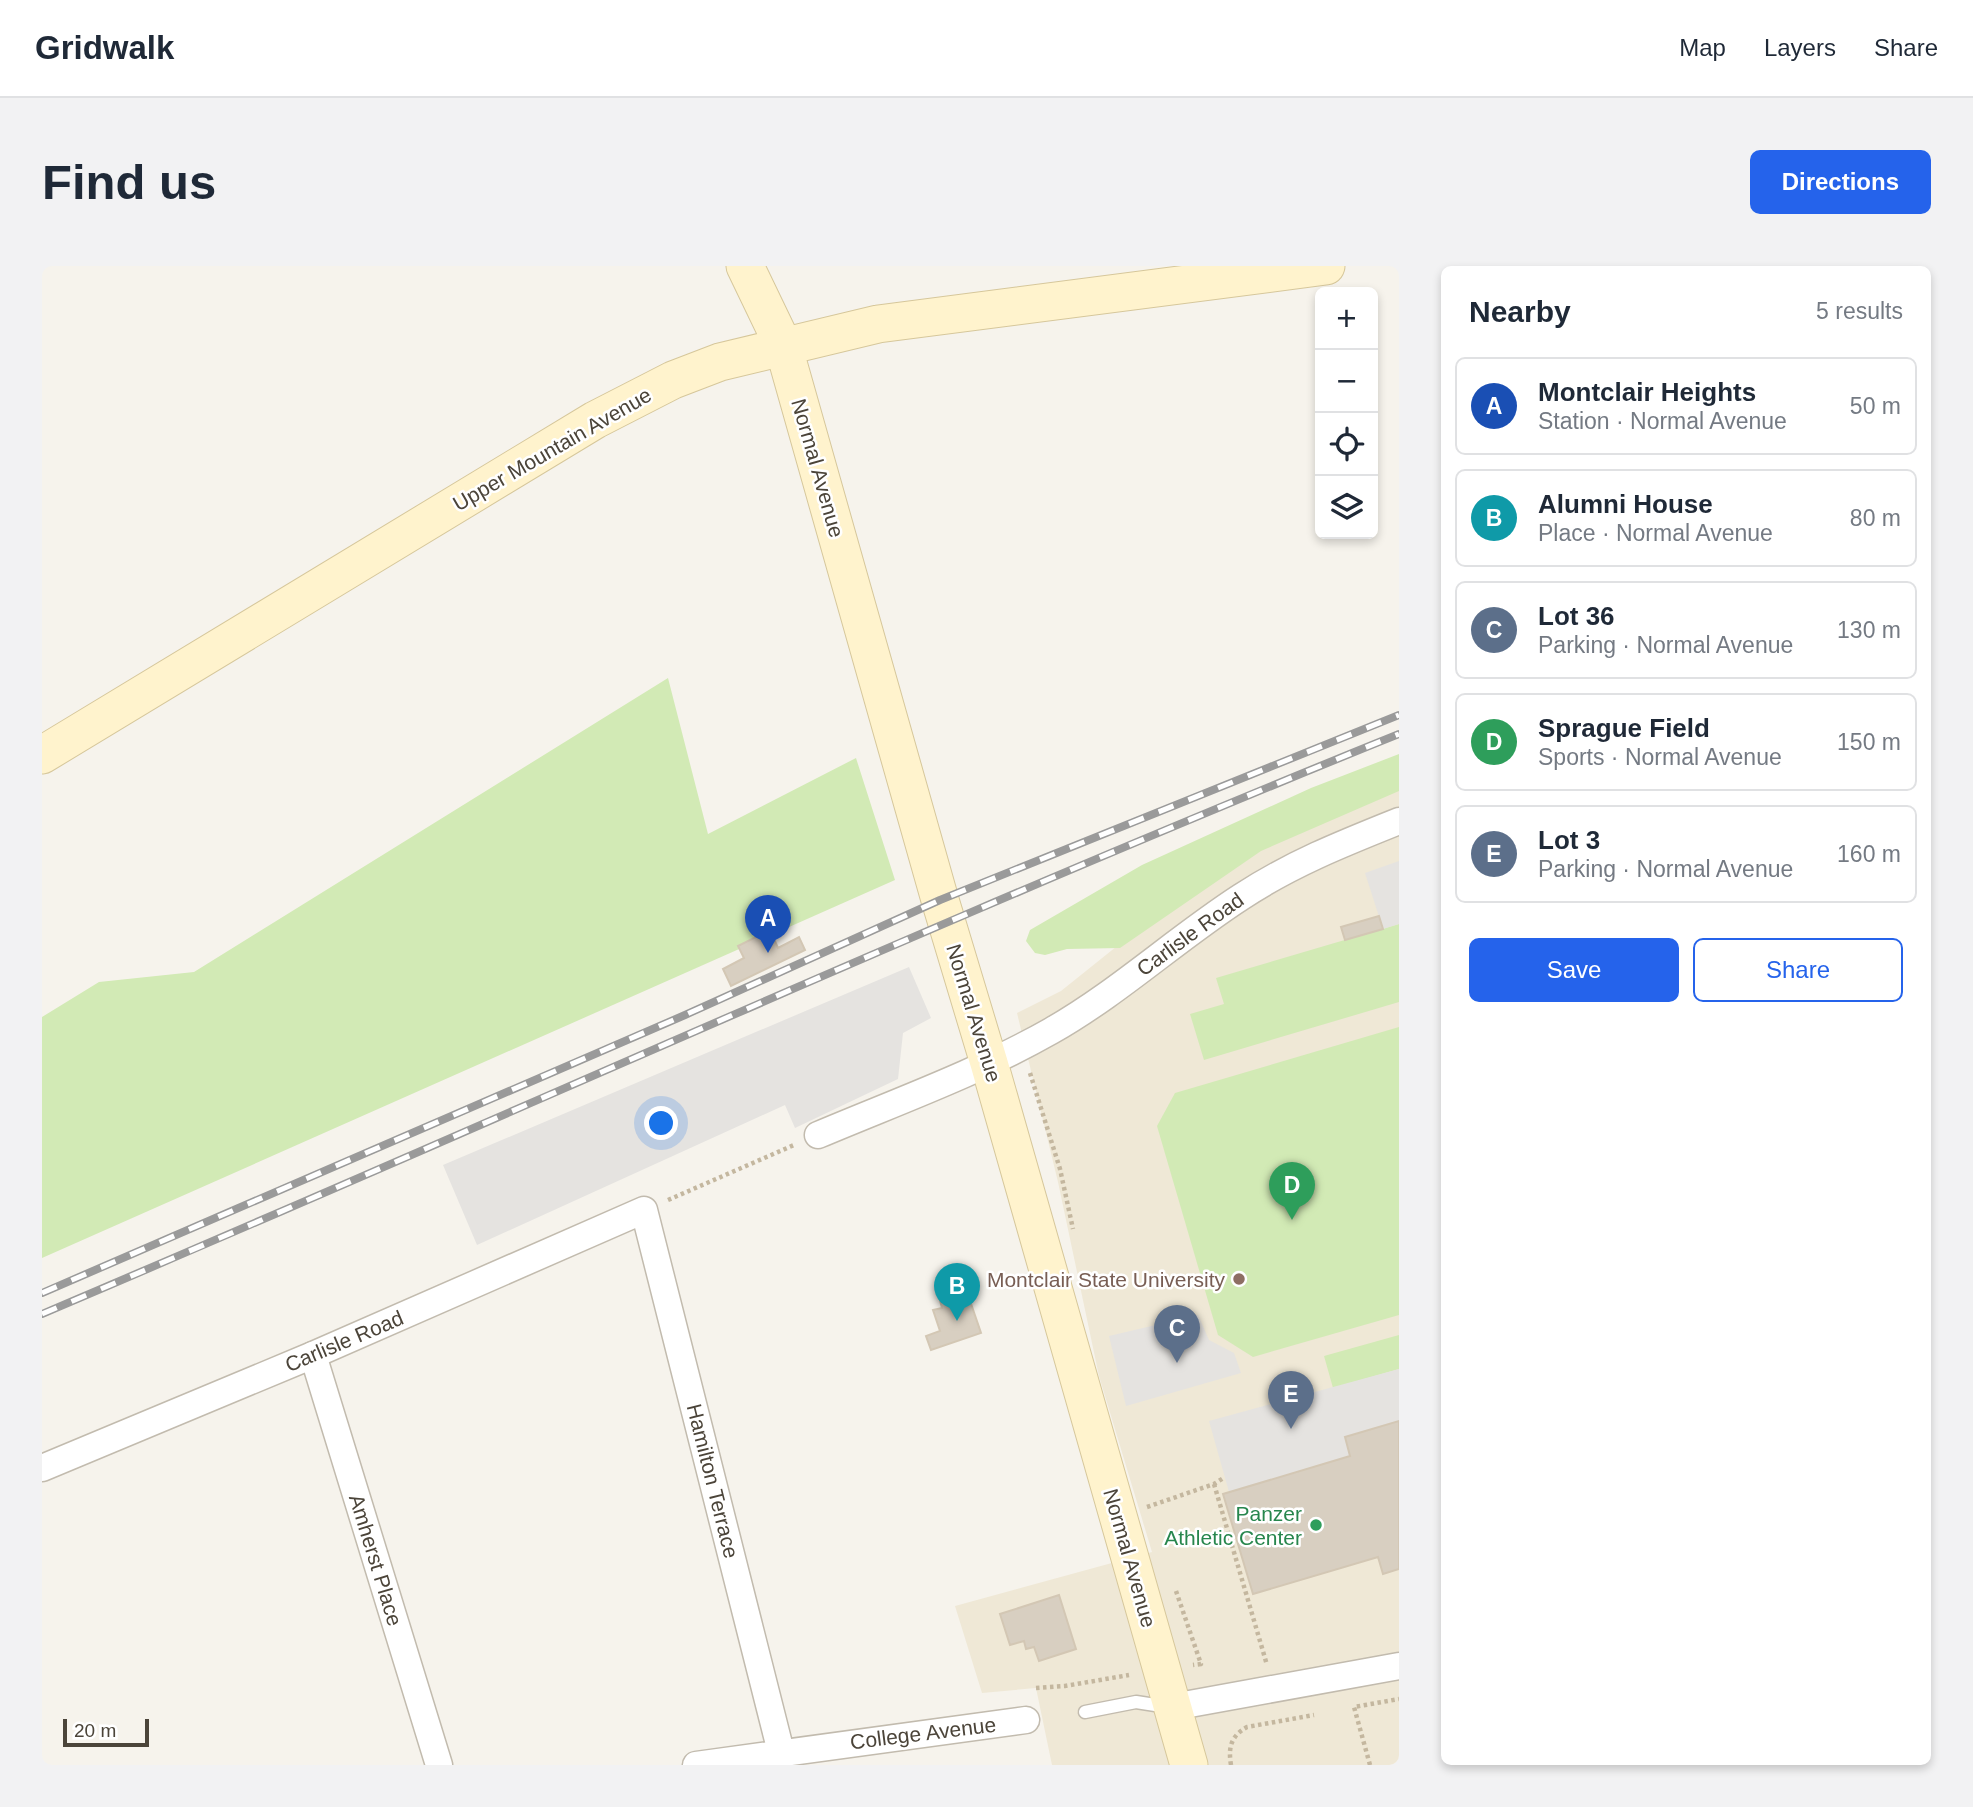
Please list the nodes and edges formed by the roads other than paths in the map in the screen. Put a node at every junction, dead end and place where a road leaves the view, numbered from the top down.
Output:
1 (745, 266) edge
2 (1326, 266) edge
3 (783, 345) junction
4 (42, 755) edge
5 (1399, 821) edge
6 (989, 1063) junction
7 (818, 1135) road end
8 (644, 1210) joint
9 (313, 1355) junction
10 (42, 1468) edge
11 (1399, 1666) edge
12 (1173, 1707) junction
13 (1085, 1712) dead end
14 (1026, 1720) dead end
15 (782, 1752) junction
16 (439, 1765) edge
17 (696, 1765) edge
18 (1189, 1765) edge

1 - 3 street, Normal Avenue
2 - 3 street, Upper Mountain Avenue
3 - 4 street, Upper Mountain Avenue
3 - 6 street, Normal Avenue
5 - 6 street, Carlisle Road
6 - 7 street, Carlisle Road
6 - 12 street, Normal Avenue
8 - 9 street, Carlisle Road
8 - 15 street, Hamilton Terrace
9 - 10 street, Carlisle Road
9 - 16 street, Amherst Place
11 - 12 street
12 - 13 lane
12 - 18 street, Normal Avenue
14 - 15 street, College Avenue
15 - 17 street, College Avenue

